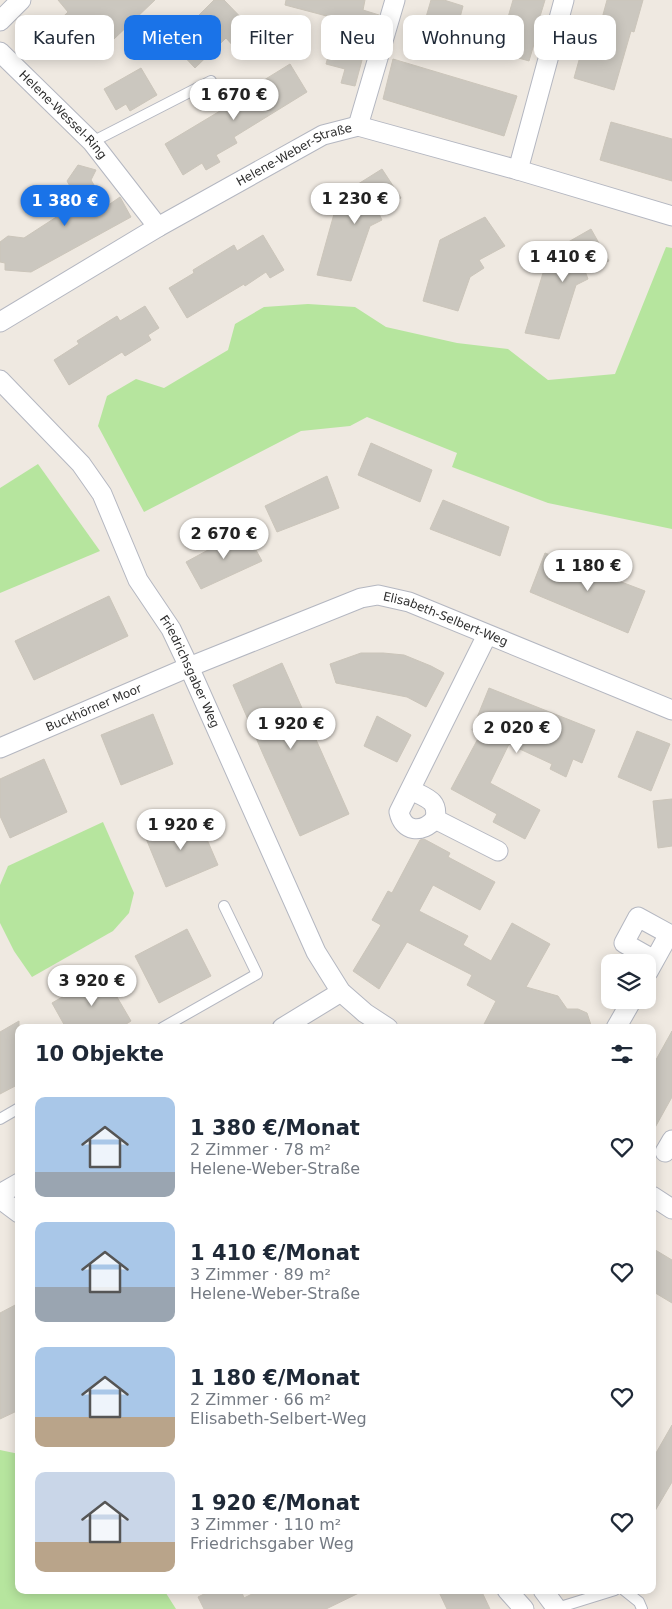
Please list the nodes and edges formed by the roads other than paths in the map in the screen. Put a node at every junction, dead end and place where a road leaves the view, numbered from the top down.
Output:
1 (21, 0) edge
2 (395, 0) edge
3 (564, 0) edge
4 (0, 21) edge
5 (0, 52) edge
6 (211, 81) dead end
7 (358, 126) junction
8 (92, 142) junction
9 (518, 170) junction
10 (672, 216) edge
11 (158, 227) junction
12 (0, 322) edge
13 (0, 380) edge
14 (487, 635) junction
15 (189, 667) junction
16 (672, 710) edge
17 (0, 748) edge
18 (411, 790) junction
19 (435, 819) junction
20 (498, 851) dead end
21 (224, 906) dead end
22 (341, 992) junction
23 (627, 1009) edge
24 (169, 1024) edge
25 (289, 1024) edge
26 (382, 1024) edge
27 (618, 1024) edge
28 (15, 1110) edge
29 (0, 1119) edge
30 (15, 1185) edge
31 (0, 1194) edge
32 (0, 1199) edge
33 (656, 1199) edge
34 (672, 1209) edge
35 (15, 1210) edge
36 (510, 1594) edge
37 (546, 1594) edge
38 (603, 1594) edge
39 (629, 1594) edge
40 (524, 1609) edge
41 (556, 1609) edge
42 (642, 1609) edge

1 - 4 street
2 - 7 street
3 - 9 street
5 - 8 street, Helene-Wessel-Ring
6 - 8 lane
7 - 9 street, Helene-Weber-Straße
7 - 11 street, Helene-Weber-Straße
8 - 11 street, Helene-Wessel-Ring
9 - 10 street, Helene-Weber-Straße
11 - 12 street, Helene-Weber-Straße
13 - 15 street, Friedrichsgaber Weg
14 - 15 street, Elisabeth-Selbert-Weg
14 - 16 street, Elisabeth-Selbert-Weg
14 - 18 street
15 - 17 street, Buckhörner Moor
15 - 22 street, Friedrichsgaber Weg
18 - 19 street
18 - 19 street
19 - 20 street
21 - 24 lane
22 - 25 street
22 - 26 street, Friedrichsgaber Weg
23 - 27 street
28 - 29 lane
30 - 31 street
32 - 35 street
33 - 34 street
36 - 40 street
37 - 41 street
38 - 41 lane
39 - 42 lane

